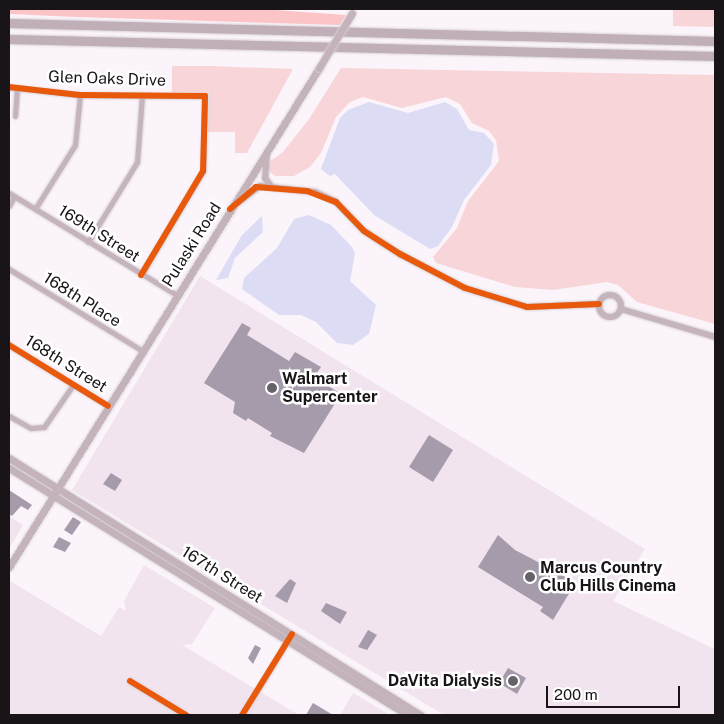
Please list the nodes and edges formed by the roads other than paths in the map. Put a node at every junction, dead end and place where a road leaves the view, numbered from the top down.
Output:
1 (354, 11) edge
2 (9, 23) edge
3 (9, 39) edge
4 (715, 41) edge
5 (715, 56) edge
6 (9, 87) edge
7 (17, 88) junction
8 (80, 95) junction
9 (142, 96) junction
10 (15, 116) dead end
11 (268, 150) junction
12 (271, 186) junction
13 (9, 194) edge
14 (14, 197) junction
15 (9, 206) edge
16 (35, 209) junction
17 (230, 209) junction
18 (88, 242) junction
19 (9, 269) edge
20 (141, 275) junction
21 (177, 295) junction
22 (599, 304) junction
23 (621, 309) junction
24 (715, 337) edge
25 (9, 345) edge
26 (143, 351) junction
27 (73, 385) junction
28 (108, 406) junction
29 (9, 416) edge
30 (9, 458) edge
31 (9, 468) edge
32 (57, 488) junction
33 (53, 496) junction
34 (9, 568) edge
35 (292, 634) junction
36 (288, 642) junction
37 (130, 681) dead end
38 (186, 715) edge
39 (242, 715) edge
40 (408, 715) edge
41 (421, 715) edge

1 - 11 main road, Pulaski Road, bridge
2 - 4 highway
3 - 5 highway
6 - 7 street, Glen Oaks Drive
7 - 8 street, Glen Oaks Drive
7 - 10 street
8 - 9 street, Glen Oaks Drive
8 - 16 street
9 - 18 street
9 - 20 street, Glen Oaks Drive
11 - 12 street
11 - 17 main road, Pulaski Road
12 - 17 street
12 - 22 street
13 - 14 street, 169th Street
14 - 15 street
14 - 16 street, 169th Street
16 - 18 street, 169th Street
17 - 21 main road, Pulaski Road
18 - 20 street, 169th Street
19 - 26 street, 168th Place
20 - 21 street, 169th Street
21 - 26 main road, Pulaski Road
22 - 23 street
22 - 23 street
23 - 24 street
25 - 27 street, 168th Street
26 - 28 main road, Pulaski Road
27 - 28 street, 168th Street
27 - 29 street
28 - 32 main road, Pulaski Road
30 - 32 main road, 167th Street
31 - 33 main road, 167th Street
32 - 33 main road, Pulaski Road
32 - 35 main road, 167th Street
33 - 34 main road, Pulaski Road
33 - 36 main road, 167th Street
35 - 36 street
35 - 41 main road, 167th Street
36 - 39 street
36 - 40 main road, 167th Street
37 - 38 street

